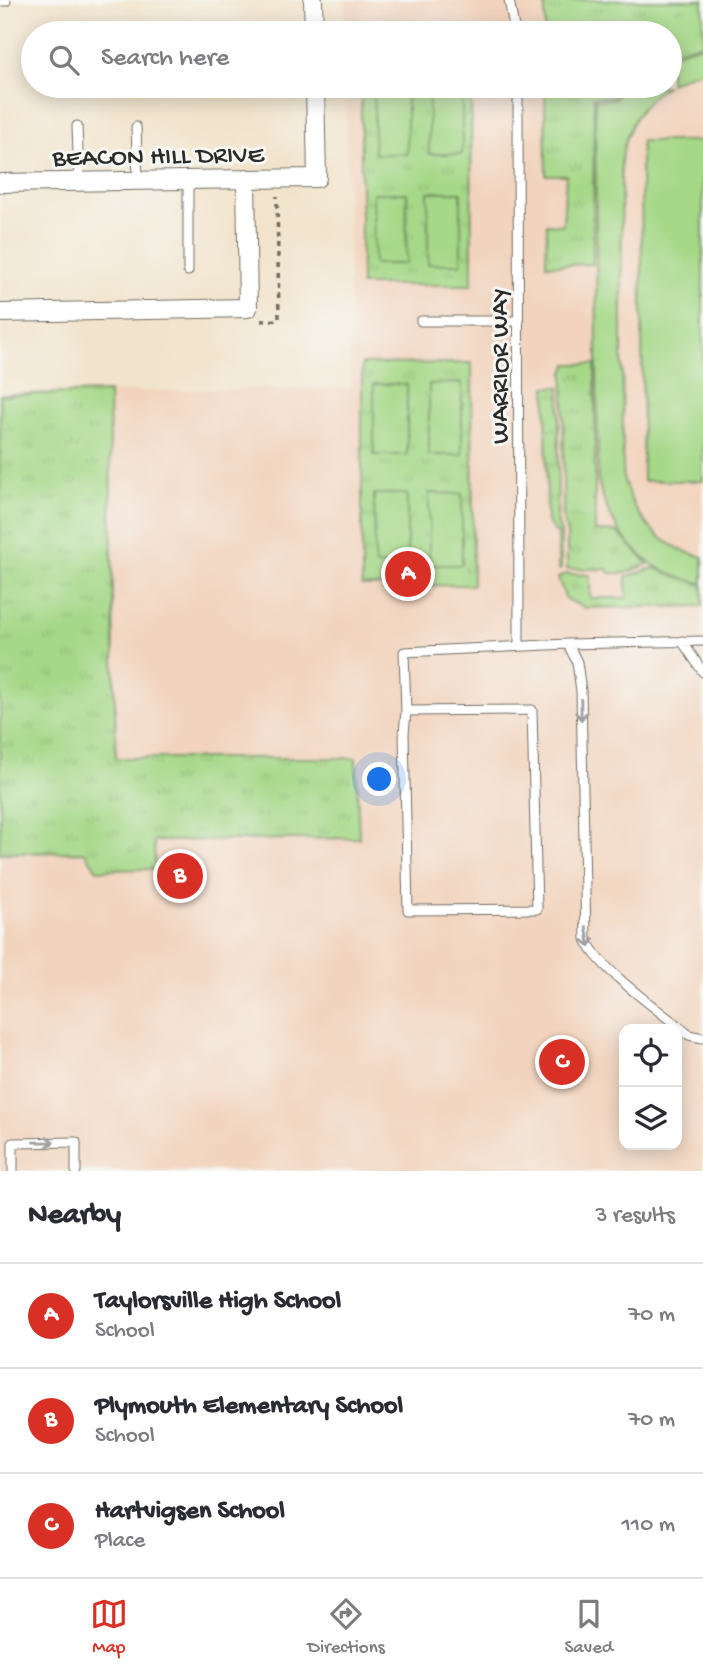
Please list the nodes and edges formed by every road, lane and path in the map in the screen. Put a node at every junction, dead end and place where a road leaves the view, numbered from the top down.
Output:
1 (313, 0) edge
2 (509, 0) edge
3 (314, 21) edge
4 (513, 21) edge
5 (315, 98) edge
6 (518, 98) edge
7 (77, 126) dead end
8 (136, 127) dead end
9 (246, 178) junction
10 (138, 180) junction
11 (188, 180) junction
12 (79, 181) junction
13 (0, 183) edge
14 (188, 271) dead end
15 (0, 313) edge
16 (421, 321) dead end
17 (519, 321) junction
18 (682, 641) junction
19 (703, 641) edge
20 (568, 644) junction
21 (519, 646) junction
22 (703, 672) edge
23 (406, 711) junction
24 (703, 1038) edge
25 (13, 1171) edge
26 (76, 1171) edge

1 - 3 street
2 - 4 lane
5 - 9 street, BEACON HILL DRIVE
6 - 17 lane, WARRIOR WAY
7 - 12 lane
8 - 10 lane
9 - 11 street, BEACON HILL DRIVE
9 - 15 street
10 - 11 street, BEACON HILL DRIVE
10 - 12 street, BEACON HILL DRIVE
11 - 14 lane
12 - 13 street, BEACON HILL DRIVE
16 - 17 lane
17 - 21 lane, WARRIOR WAY
18 - 19 lane
18 - 20 lane
18 - 22 lane
20 - 21 lane
20 -> 24 lane
21 - 23 lane
23 - 23 lane
25 -> 26 lane

